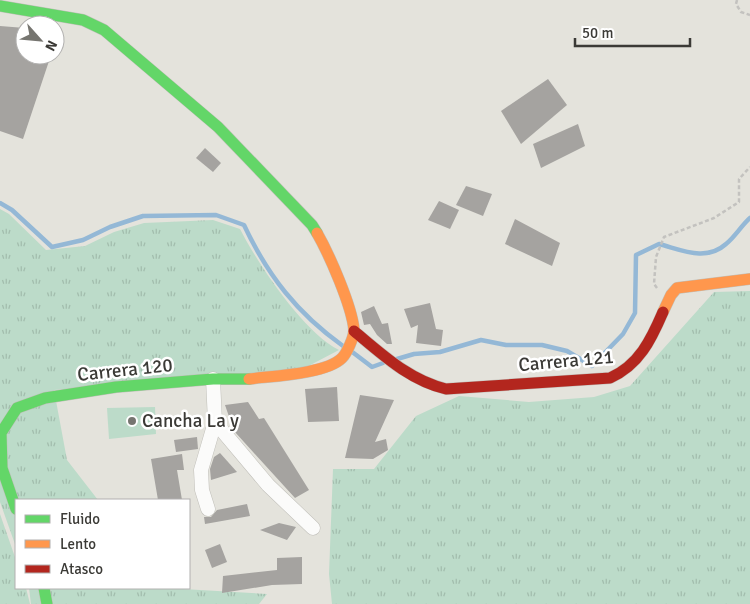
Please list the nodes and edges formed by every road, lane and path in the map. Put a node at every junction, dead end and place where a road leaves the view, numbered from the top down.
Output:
1 (737, 0) edge
2 (0, 6) edge
3 (750, 15) edge
4 (750, 167) edge
5 (750, 279) edge
6 (668, 301) junction
7 (353, 335) junction
8 (212, 379) junction
9 (215, 422) junction
10 (15, 506) edge
11 (208, 509) dead end
12 (313, 528) dead end
13 (44, 589) edge
14 (47, 604) edge

1 - 3 path
2 - 7 street
4 - 6 path
5 - 6 street, Carrera 121
6 - 7 street, Carrera 121
7 - 8 street, Carrera 120
8 - 9 street
8 - 10 street, Carrera 120
9 - 11 street
9 - 12 street
13 - 14 street

